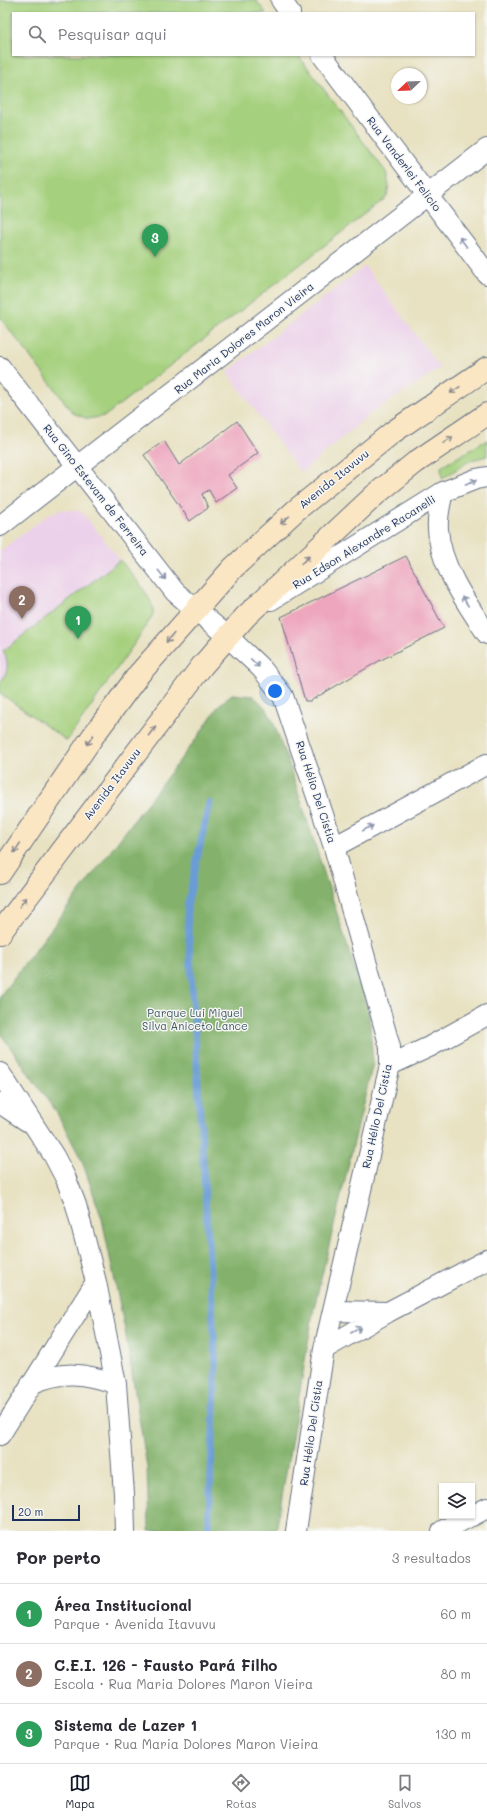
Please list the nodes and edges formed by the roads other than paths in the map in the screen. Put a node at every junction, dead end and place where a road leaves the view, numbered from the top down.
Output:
1 (281, 0) edge
2 (289, 12) edge
3 (323, 56) edge
4 (487, 149) edge
5 (428, 196) junction
6 (487, 274) edge
7 (0, 367) edge
8 (487, 368) edge
9 (487, 414) edge
10 (77, 467) junction
11 (487, 477) edge
12 (444, 492) junction
13 (0, 526) edge
14 (196, 609) junction
15 (246, 616) junction
16 (487, 634) edge
17 (227, 636) junction
18 (487, 764) edge
19 (334, 847) junction
20 (0, 873) edge
21 (0, 933) edge
22 (487, 1015) edge
23 (390, 1056) junction
24 (0, 1073) edge
25 (0, 1103) edge
26 (33, 1126) junction
27 (487, 1260) edge
28 (96, 1282) junction
29 (333, 1312) junction
30 (388, 1312) junction
31 (324, 1348) junction
32 (31, 1384) junction
33 (116, 1384) junction
34 (0, 1435) edge
35 (487, 1508) edge
36 (475, 1514) edge
37 (466, 1519) edge
38 (125, 1531) edge
39 (296, 1531) edge
40 (442, 1531) edge

1 - 2 street
3 - 5 street, Rua Vanderlei Felicio
4 - 5 street, Rua Maria Dolores Maron Vieira
6 -> 5 street, Rua Vanderlei Felicio
5 - 10 street, Rua Maria Dolores Maron Vieira
7 - 10 street, Rua Gino Estevam de Ferreira
8 -> 14 main road, Avenida Itavuvu
15 -> 9 main road, Avenida Itavuvu
10 - 13 street, Rua Maria Dolores Maron Vieira
10 -> 14 street, Rua Gino Estevam de Ferreira
12 -> 11 street, Rua Edson Alexandre Racanelli
12 - 15 street, Rua Edson Alexandre Racanelli
16 -> 12 street
14 - 17 street
14 -> 20 main road, Avenida Itavuvu
15 - 17 main road, Avenida Itavuvu
17 -> 19 street, Rua Hélio Del Cístia
21 -> 17 main road, Avenida Itavuvu
19 -> 18 street
19 - 23 street, Rua Hélio Del Cístia
22 - 23 street
23 - 29 street, Rua Hélio Del Cístia
24 - 26 street
25 - 26 street
26 - 28 street
27 - 30 street
28 - 32 street
28 - 33 street
29 - 30 street
29 - 31 street, Rua Hélio Del Cístia
31 -> 30 street
31 - 39 street, Rua Hélio Del Cístia
32 - 33 street
32 - 34 street
33 - 38 street
35 - 36 street
37 - 40 street

